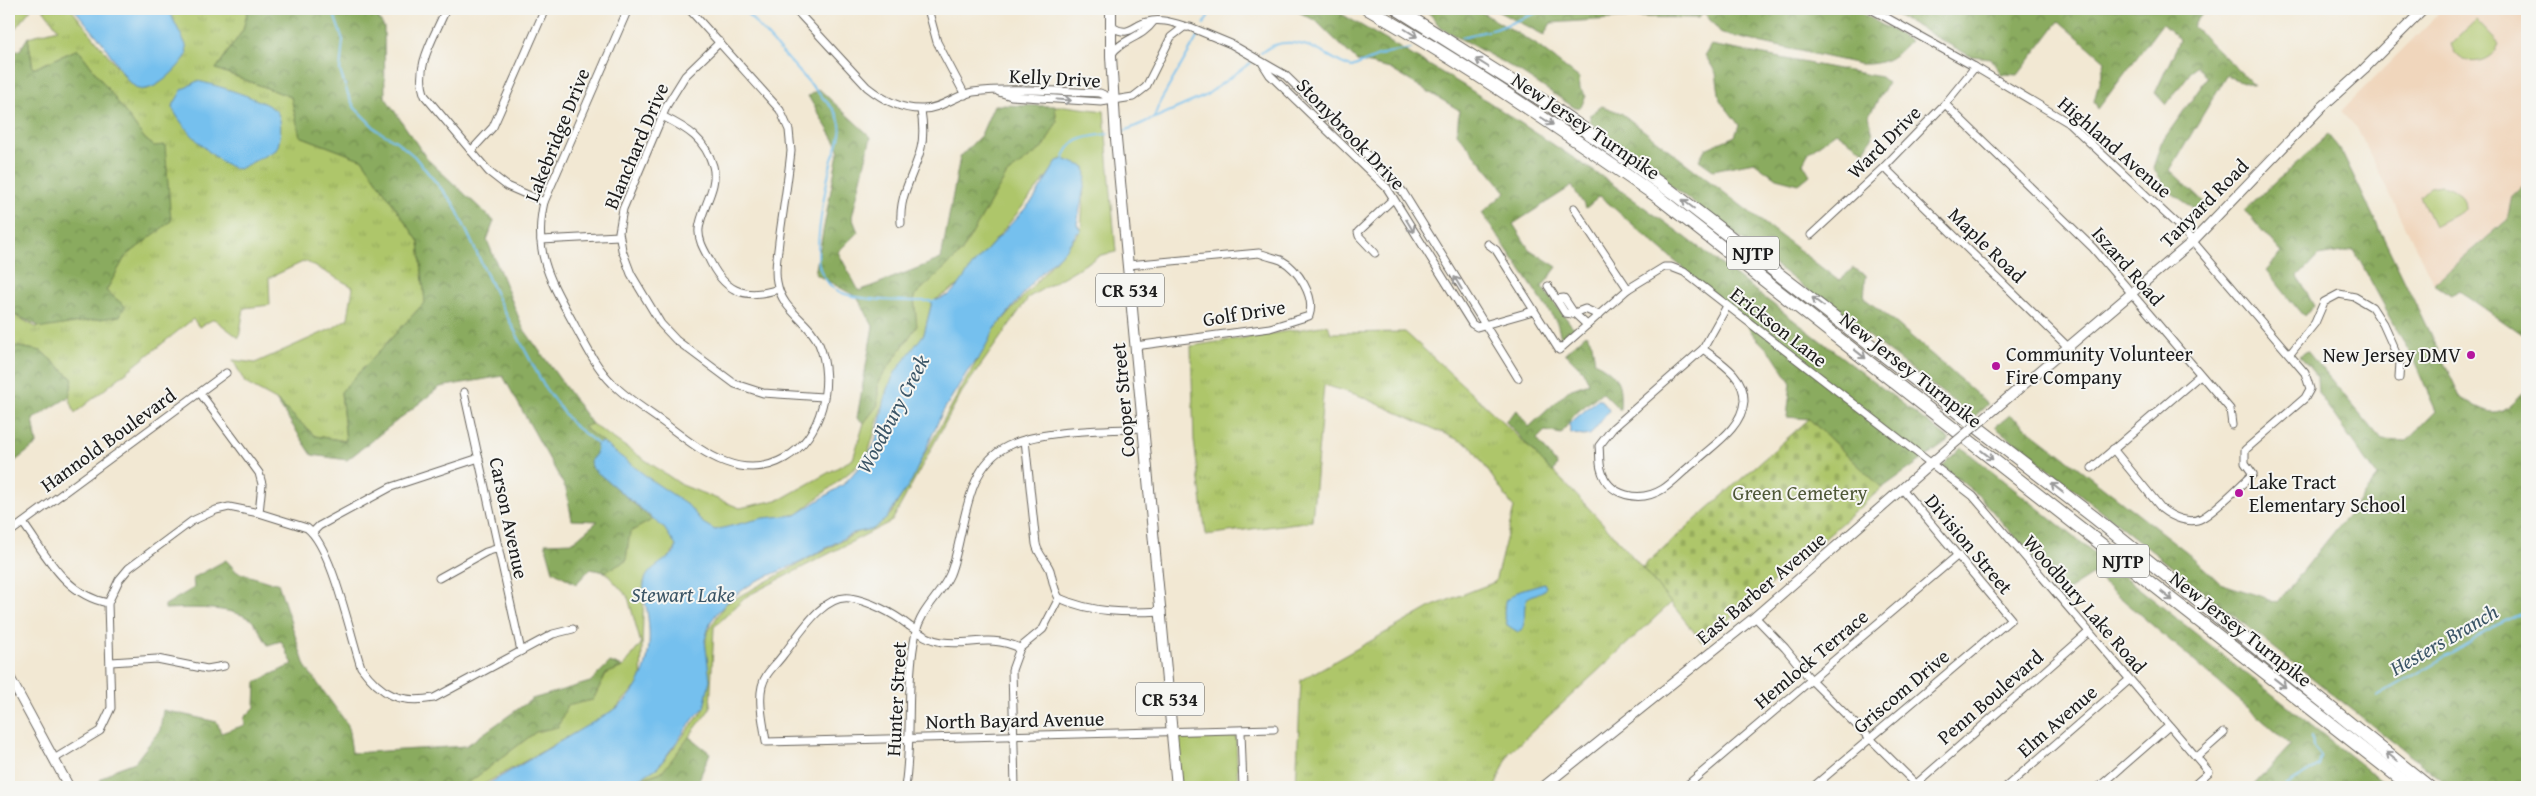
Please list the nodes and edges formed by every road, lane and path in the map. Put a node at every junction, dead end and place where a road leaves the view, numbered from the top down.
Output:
1 (446, 9) edge
2 (545, 9) edge
3 (628, 9) edge
4 (795, 9) edge
5 (928, 9) edge
6 (1368, 9) edge
7 (1396, 9) edge
8 (1870, 9) edge
9 (2424, 9) edge
10 (692, 10) edge
11 (1111, 14) edge
12 (1153, 22) junction
13 (1190, 27) junction
14 (720, 42) junction
15 (1111, 56) junction
16 (1261, 61) junction
17 (1975, 67) junction
18 (965, 95) junction
19 (1113, 99) junction
20 (1945, 104) junction
21 (921, 110) junction
22 (664, 117) junction
23 (471, 151) junction
24 (1884, 167) junction
25 (1393, 199) junction
26 (544, 202) junction
27 (1574, 208) dead end
28 (901, 223) dead end
29 (620, 236) junction
30 (1811, 236) dead end
31 (541, 240) junction
32 (2192, 242) junction
33 (1488, 244) dead end
34 (1375, 253) dead end
35 (1128, 265) junction
36 (1548, 286) dead end
37 (778, 288) junction
38 (1628, 289) junction
39 (2132, 294) junction
40 (1727, 306) junction
41 (1533, 311) junction
42 (1574, 313) junction
43 (1599, 315) junction
44 (1483, 324) junction
45 (1587, 326) junction
46 (1135, 346) junction
47 (2068, 347) junction
48 (1703, 348) junction
49 (2290, 354) junction
50 (226, 373) dead end
51 (2200, 375) junction
52 (1518, 378) dead end
53 (2399, 378) dead end
54 (464, 392) dead end
55 (200, 393) junction
56 (823, 397) junction
57 (1996, 408) joint
58 (2232, 425) dead end
59 (1143, 428) junction
60 (1025, 440) junction
61 (2113, 450) junction
62 (479, 458) junction
63 (1930, 465) junction
64 (2092, 468) dead end
65 (1902, 490) junction
66 (259, 513) junction
67 (23, 523) junction
68 (313, 532) junction
69 (9, 533) edge
70 (499, 548) junction
71 (1958, 556) junction
72 (439, 578) dead end
73 (1059, 598) junction
74 (108, 603) junction
75 (1162, 611) junction
76 (1755, 617) junction
77 (2011, 619) joint
78 (572, 628) dead end
79 (916, 632) junction
80 (2089, 632) junction
81 (1020, 648) junction
82 (521, 651) junction
83 (111, 662) junction
84 (224, 666) dead end
85 (9, 676) edge
86 (1811, 680) junction
87 (2129, 680) junction
88 (2169, 726) junction
89 (1274, 729) dead end
90 (1241, 732) junction
91 (1173, 733) junction
92 (2224, 733) dead end
93 (1014, 736) junction
94 (910, 739) junction
95 (1870, 739) junction
96 (2197, 758) junction
97 (54, 759) junction
98 (1916, 786) edge
99 (69, 787) edge
100 (905, 787) edge
101 (1015, 787) edge
102 (1177, 787) edge
103 (1243, 787) edge
104 (1542, 787) edge
105 (1685, 787) edge
106 (1813, 787) edge
107 (2006, 787) edge
108 (2099, 787) edge
109 (2192, 787) edge
110 (2411, 787) edge
111 (2430, 787) edge

1 - 23 street
2 - 23 street
3 - 26 street, Lakebridge Drive
4 - 21 street
5 - 18 street
6 -> 110 highway, New Jersey Turnpike / NJTP
111 -> 7 highway, New Jersey Turnpike / NJTP
8 - 17 street, Highland Avenue
9 - 32 street, Tanyard Road
10 - 14 street, Lakebridge Drive
11 - 12 street, Stonybrook Drive
11 - 15 main road, Cooper Street / CR 534
12 - 13 street, Stonybrook Drive
12 - 15 street
13 - 16 street, Stonybrook Drive
13 - 19 street
14 - 22 street, Blanchard Drive
14 - 37 street, Lakebridge Drive
15 - 19 main road, Cooper Street / CR 534
16 - 25 street, Stonybrook Drive
44 -> 16 street, Stonybrook Drive
17 - 20 street, Ward Drive
17 - 32 street, Highland Avenue
18 - 19 street, Kelly Drive
18 - 21 street, Kelly Drive
19 - 35 main road, Cooper Street / CR 534
20 - 24 street, Ward Drive
20 - 39 street, Iszard Road
21 - 28 street
22 - 29 street, Blanchard Drive
22 - 37 street
23 - 26 street
24 - 30 street, Ward Drive
24 - 47 street, Maple Road
25 - 34 street
25 -> 44 street, Stonybrook Drive
26 - 31 street, Lakebridge Drive
27 - 38 street
29 - 31 street
29 - 56 street, Blanchard Drive
31 - 56 street, Lakebridge Drive
32 - 39 street, Tanyard Road
32 - 49 street, Highland Avenue
33 - 41 street
35 - 46 main road, Cooper Street / CR 534
35 - 46 street, Golf Drive
36 - 42 street
37 - 56 street, Lakebridge Drive
38 - 40 street, Erickson Lane
38 - 43 street, Erickson Lane
39 - 47 street, Tanyard Road
39 - 51 street, Iszard Road
40 - 48 street
40 - 63 street, Erickson Lane
41 - 44 street
41 - 45 street, Erickson Lane
42 - 43 street
42 - 45 street
43 - 45 street, Erickson Lane
44 - 52 street, Stonybrook Drive
46 - 59 main road, Cooper Street / CR 534
47 - 57 street, Tanyard Road
48 - 48 street
49 - 53 street
49 - 61 street, Highland Avenue
50 - 55 street, Hannold Boulevard
51 - 58 street, Iszard Road
51 - 61 street
54 - 62 street, Carson Avenue
55 - 66 street
55 - 67 street, Hannold Boulevard
57 - 63 street, East Barber Avenue, bridge
59 - 60 street, Hunter Street
59 - 75 main road, Cooper Street / CR 534
60 - 73 street
60 - 79 street, Hunter Street
61 - 64 street
62 - 68 street
62 - 70 street, Carson Avenue
63 - 65 street, East Barber Avenue
63 - 80 street, Woodbury Lake Road
65 - 71 street, Division Street
65 - 76 street, East Barber Avenue
66 - 68 street
66 - 74 street
67 - 69 street, Hannold Boulevard
67 - 74 street
68 - 82 street
70 - 72 street
70 - 82 street, Carson Avenue
71 - 77 street, Division Street
71 - 86 street, Hemlock Terrace
73 - 75 street
73 - 81 street
74 - 83 street
75 - 91 main road, Cooper Street / CR 534
76 - 86 street
76 - 104 street, East Barber Avenue
77 - 95 street, Griscom Drive
78 - 82 street
79 - 81 street
79 - 94 street, Hunter Street
79 - 94 street, North Bayard Avenue
80 - 87 street, Woodbury Lake Road
80 - 98 street, Penn Boulevard
81 - 93 street
83 - 84 street
83 - 97 street
85 - 97 street
86 - 95 street
86 - 105 street, Hemlock Terrace
87 - 88 street, Woodbury Lake Road
87 - 107 street, Elm Avenue
88 - 96 street, Woodbury Lake Road
88 - 108 street
89 - 90 street, North Bayard Avenue
90 - 91 street, North Bayard Avenue
90 - 103 street
91 - 93 street, North Bayard Avenue
91 - 102 main road, Cooper Street / CR 534
92 - 96 street
93 - 94 street, North Bayard Avenue
93 - 101 street
94 - 100 street, Hunter Street
95 - 98 street
95 - 106 street, Griscom Drive
96 - 109 street, Woodbury Lake Road
97 - 99 street

